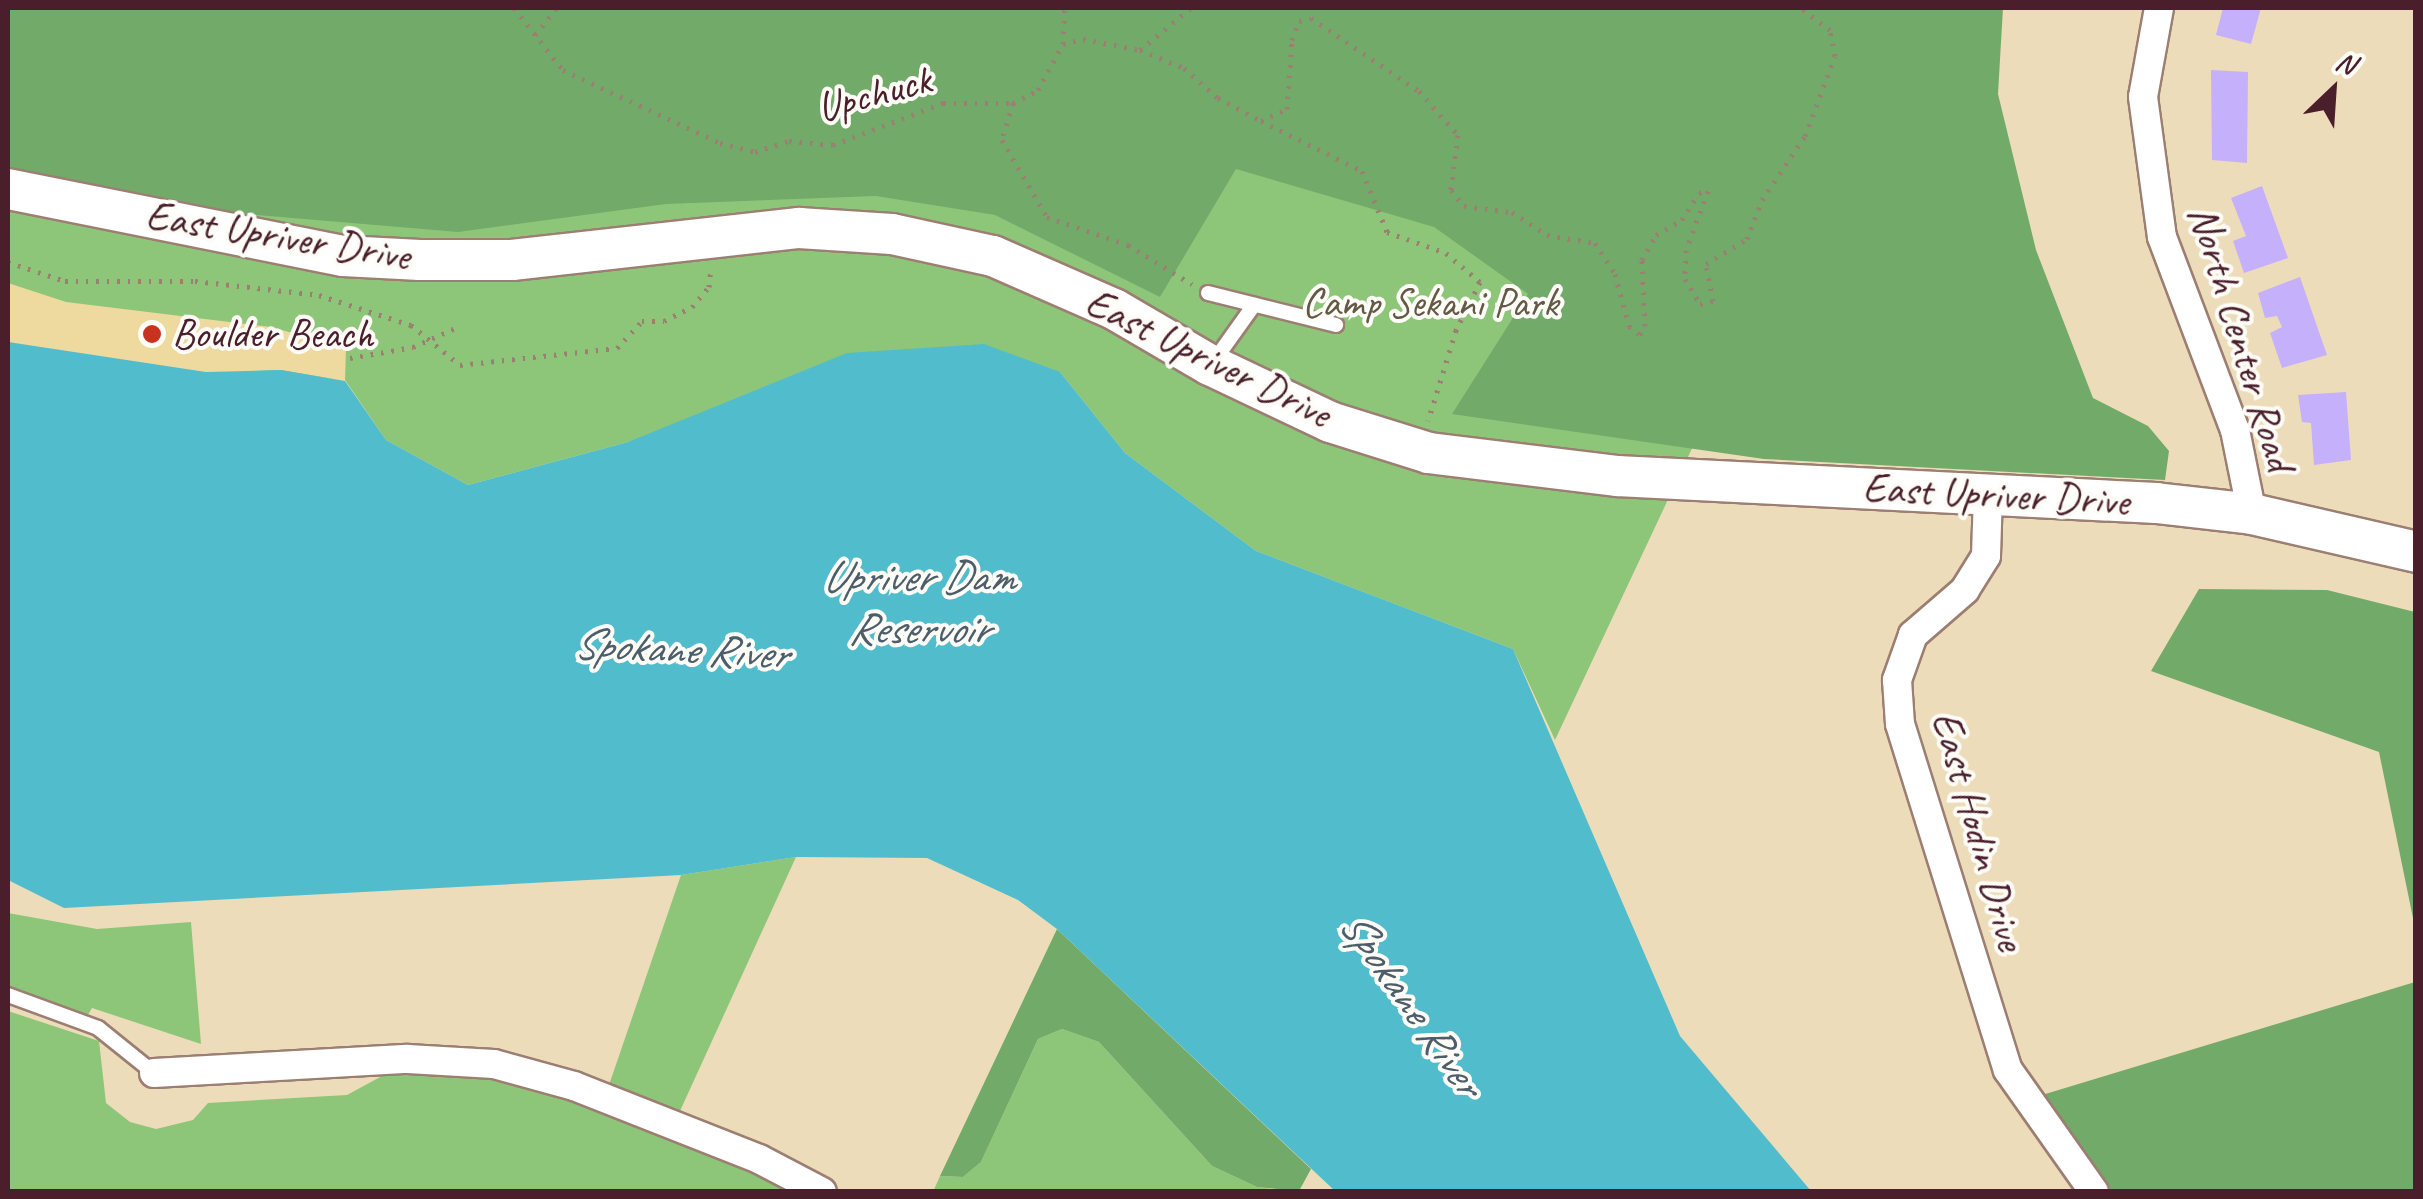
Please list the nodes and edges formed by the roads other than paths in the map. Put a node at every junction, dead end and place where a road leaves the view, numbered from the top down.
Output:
1 (2159, 8) edge
2 (8, 190) edge
3 (1208, 293) road end
4 (1254, 304) junction
5 (1336, 325) dead end
6 (1210, 365) junction
7 (1988, 495) junction
8 (2252, 514) junction
9 (2416, 552) edge
10 (8, 996) edge
11 (154, 1073) joint
12 (822, 1192) edge
13 (2094, 1192) edge

1 - 8 street, North Center Road
2 - 6 main road, East Upriver Drive
3 - 4 lane
4 - 5 lane
4 - 6 lane
6 - 7 main road, East Upriver Drive
7 - 8 main road, East Upriver Drive
7 - 13 street, East Hodin Drive
8 - 9 main road, East Upriver Drive
10 - 11 lane
11 - 12 street

